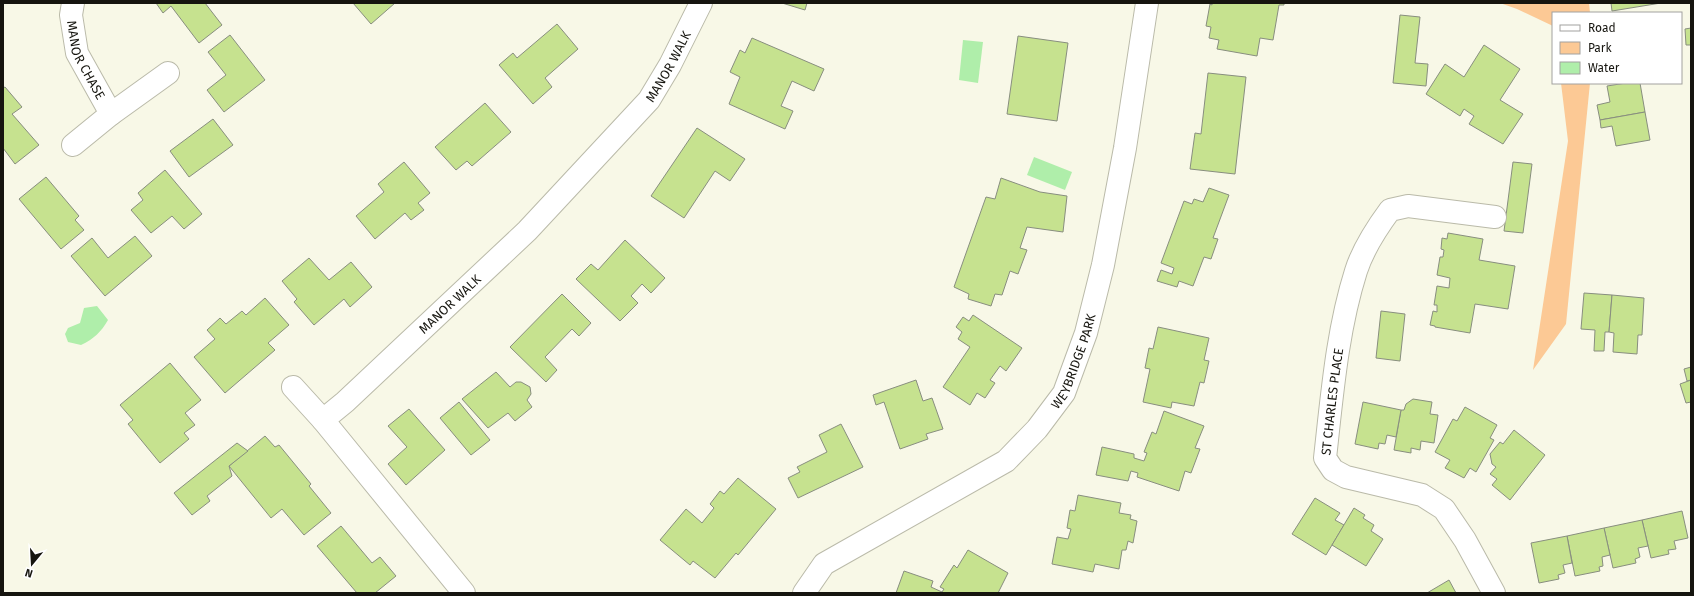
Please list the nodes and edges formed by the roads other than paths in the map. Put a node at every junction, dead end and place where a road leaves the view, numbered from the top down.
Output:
1 (72, 3) edge
2 (701, 3) edge
3 (1147, 3) edge
4 (168, 73) dead end
5 (111, 114) junction
6 (73, 145) dead end
7 (1495, 217) dead end
8 (293, 387) dead end
9 (323, 420) junction
10 (464, 593) edge
11 (804, 593) edge
12 (1494, 593) edge

1 - 5 street, MANOR CHASE
2 - 9 street, MANOR WALK
3 - 11 street, WEYBRIDGE PARK
4 - 5 street, MANOR CHASE
5 - 6 street, MANOR CHASE
7 - 12 street, ST CHARLES PLACE
8 - 9 street
9 - 10 street

